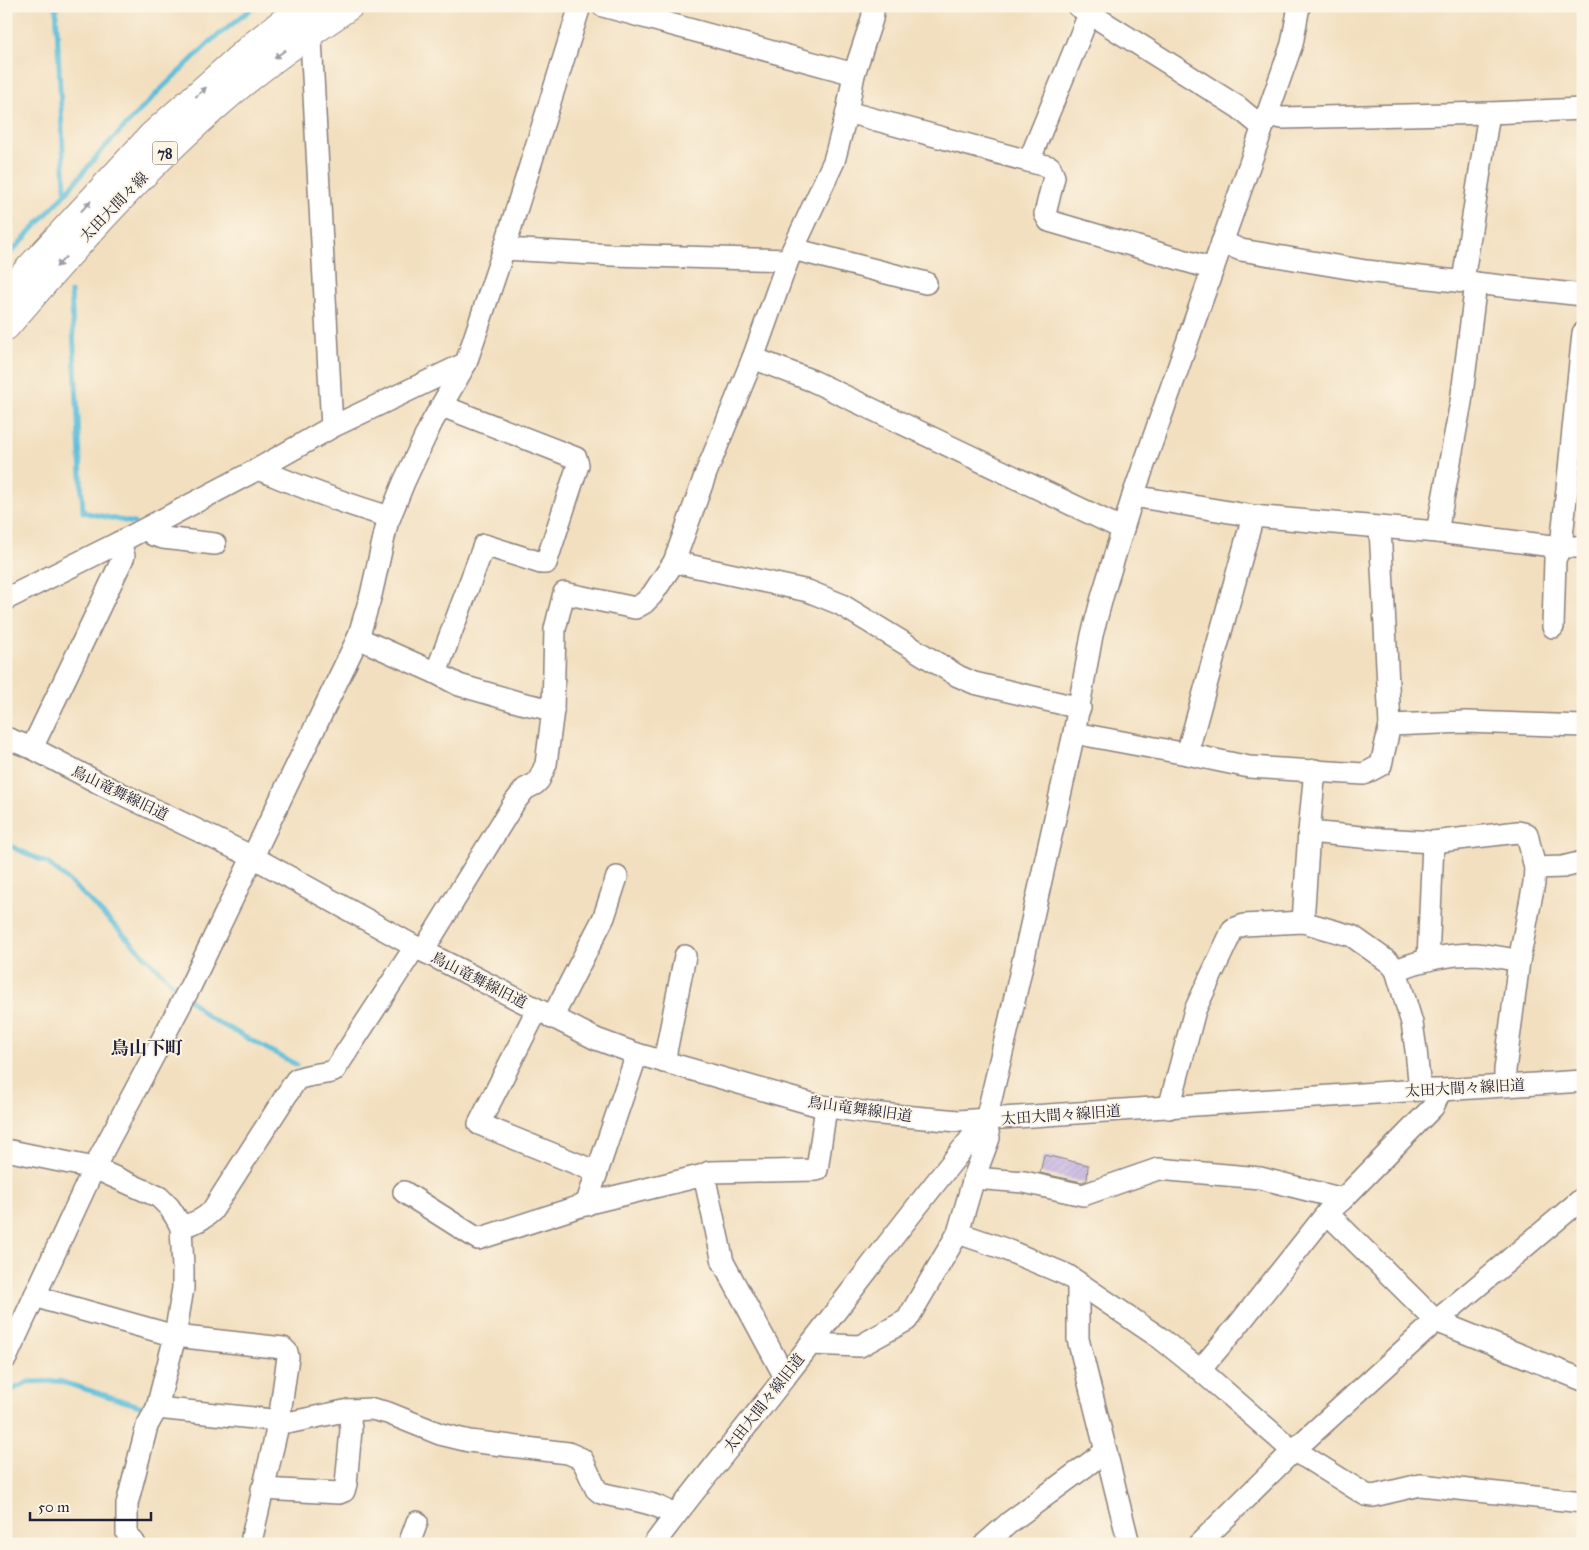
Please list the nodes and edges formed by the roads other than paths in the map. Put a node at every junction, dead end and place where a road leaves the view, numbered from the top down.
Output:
1 (304, 6) edge
2 (309, 6) edge
3 (349, 6) edge
4 (580, 6) edge
5 (603, 6) edge
6 (874, 6) edge
7 (1299, 6) edge
8 (1084, 10) edge
9 (310, 33) junction
10 (854, 74) junction
11 (1583, 109) edge
12 (847, 112) junction
13 (1490, 114) junction
14 (1265, 120) junction
15 (1029, 161) junction
16 (1222, 242) junction
17 (504, 249) junction
18 (790, 254) junction
19 (1213, 268) junction
20 (1470, 282) junction
21 (926, 283) dead end
22 (6, 294) edge
23 (1583, 295) edge
24 (6, 326) edge
25 (1583, 333) edge
26 (752, 358) junction
27 (466, 363) junction
28 (442, 406) junction
29 (332, 427) junction
30 (258, 469) junction
31 (1133, 496) junction
32 (1253, 516) junction
33 (390, 517) junction
34 (148, 528) junction
35 (1380, 528) junction
36 (1123, 529) junction
37 (1437, 532) junction
38 (120, 542) junction
39 (215, 544) dead end
40 (1561, 547) junction
41 (1583, 547) edge
42 (674, 562) junction
43 (6, 599) edge
44 (1552, 627) dead end
45 (358, 638) junction
46 (436, 673) junction
47 (1080, 708) junction
48 (553, 710) junction
49 (1390, 725) junction
50 (1583, 726) edge
51 (1074, 733) junction
52 (6, 738) edge
53 (32, 748) junction
54 (1187, 754) junction
55 (1315, 770) junction
56 (1309, 832) junction
57 (1433, 842) junction
58 (254, 857) junction
59 (1583, 862) edge
60 (1535, 868) junction
61 (617, 877) dead end
62 (1303, 922) junction
63 (419, 949) junction
64 (685, 956) dead end
65 (1428, 960) junction
66 (1519, 961) junction
67 (1398, 977) junction
68 (545, 1014) junction
69 (637, 1054) junction
70 (664, 1062) junction
71 (1583, 1081) edge
72 (1505, 1085) junction
73 (1420, 1090) junction
74 (1441, 1090) junction
75 (826, 1106) junction
76 (1169, 1108) junction
77 (986, 1120) junction
78 (6, 1150) edge
79 (94, 1168) junction
80 (597, 1172) junction
81 (704, 1176) junction
82 (974, 1178) junction
83 (404, 1192) dead end
84 (1583, 1198) edge
85 (586, 1205) junction
86 (1335, 1206) junction
87 (180, 1227) junction
88 (958, 1233) junction
89 (1078, 1283) junction
90 (35, 1296) junction
91 (1436, 1321) junction
92 (175, 1336) junction
93 (810, 1344) junction
94 (6, 1358) edge
95 (1200, 1370) junction
96 (785, 1377) junction
97 (1583, 1380) edge
98 (157, 1408) junction
99 (348, 1410) junction
100 (279, 1421) junction
101 (1106, 1451) junction
102 (1293, 1451) junction
103 (262, 1489) junction
104 (1583, 1502) edge
105 (674, 1516) junction
106 (417, 1522) dead end
107 (135, 1544) edge
108 (252, 1544) edge
109 (409, 1544) edge
110 (654, 1544) edge
111 (985, 1544) edge
112 (1129, 1544) edge
113 (1199, 1544) edge

22 -> 1 main road, 太田大間々線 / 78
2 - 9 street
3 - 9 main road, 太田大間々線 / 78
4 - 17 street
5 - 10 street
6 - 10 street
7 - 14 street
8 - 14 street
8 - 15 street
9 -> 24 main road, 太田大間々線 / 78
9 - 29 street
10 - 12 street
11 - 13 street
12 - 15 street
12 - 18 street
13 - 14 street
13 - 20 street
14 - 16 street
15 - 19 street
16 - 19 street
16 - 20 street
17 - 18 street
17 - 27 street
18 - 21 street
18 - 26 street
19 - 31 street
20 - 23 street
20 - 37 street
25 - 40 street
26 - 36 street
26 - 42 street
27 - 28 street
27 - 29 street
28 - 33 street
28 - 46 street
29 - 30 street
30 - 33 street
30 - 34 street
31 - 32 street
31 - 36 street
32 - 35 street
32 - 54 street
33 - 45 street
34 - 38 street
34 - 39 street
35 - 37 street
35 - 49 street
36 - 47 street
37 - 40 street
38 - 43 street
38 - 53 street
40 - 41 street
40 - 44 street
42 - 47 street
42 - 48 street
45 - 46 street
45 - 58 street
46 - 48 street
47 - 51 street
48 - 63 street
49 - 50 street
49 - 55 street
51 - 54 street
51 - 77 street
52 - 53 street, 鳥山竜舞線旧道
53 - 58 street, 鳥山竜舞線旧道
54 - 55 street
55 - 56 street
56 - 57 street
56 - 62 street
57 - 60 street
57 - 65 street
58 - 63 street, 鳥山竜舞線旧道
58 - 79 street
59 - 60 street
60 - 66 street
61 - 68 street
62 - 67 street
62 - 76 street
63 - 68 street, 鳥山竜舞線旧道
63 - 87 street
64 - 70 street
65 - 66 street
65 - 67 street
66 - 72 street
67 - 73 street
68 - 69 street, 鳥山竜舞線旧道
68 - 80 street
69 - 70 street, 鳥山竜舞線旧道
69 - 80 street
70 - 75 street, 鳥山竜舞線旧道
71 - 72 street, 太田大間々線旧道
72 - 74 street, 太田大間々線旧道
73 - 74 street, 太田大間々線旧道
73 - 76 street, 太田大間々線旧道
74 - 86 street
75 - 77 street, 鳥山竜舞線旧道
75 - 81 street
76 - 77 street, 太田大間々線旧道
77 - 82 street
77 - 93 street, 太田大間々線旧道
78 - 79 street
79 - 87 street
79 - 90 street
80 - 85 street
81 - 85 street
81 - 96 street
82 - 86 street
82 - 88 street
83 - 85 street
84 - 91 street
86 - 91 street
86 - 95 street
87 - 92 street
88 - 89 street
88 - 93 street
89 - 95 street
89 - 101 street
90 - 92 street
90 - 94 street
91 - 97 street
91 - 102 street
92 - 98 street
92 - 100 street
93 - 96 street, 太田大間々線旧道
95 - 102 street
96 - 105 street, 太田大間々線旧道
98 - 100 street
98 - 107 street
99 - 100 street
99 - 103 street
99 - 105 street
100 - 103 street
101 - 111 street
101 - 112 street
102 - 104 street
102 - 113 street
103 - 108 street
105 - 110 street, 太田大間々線旧道
106 - 109 street

